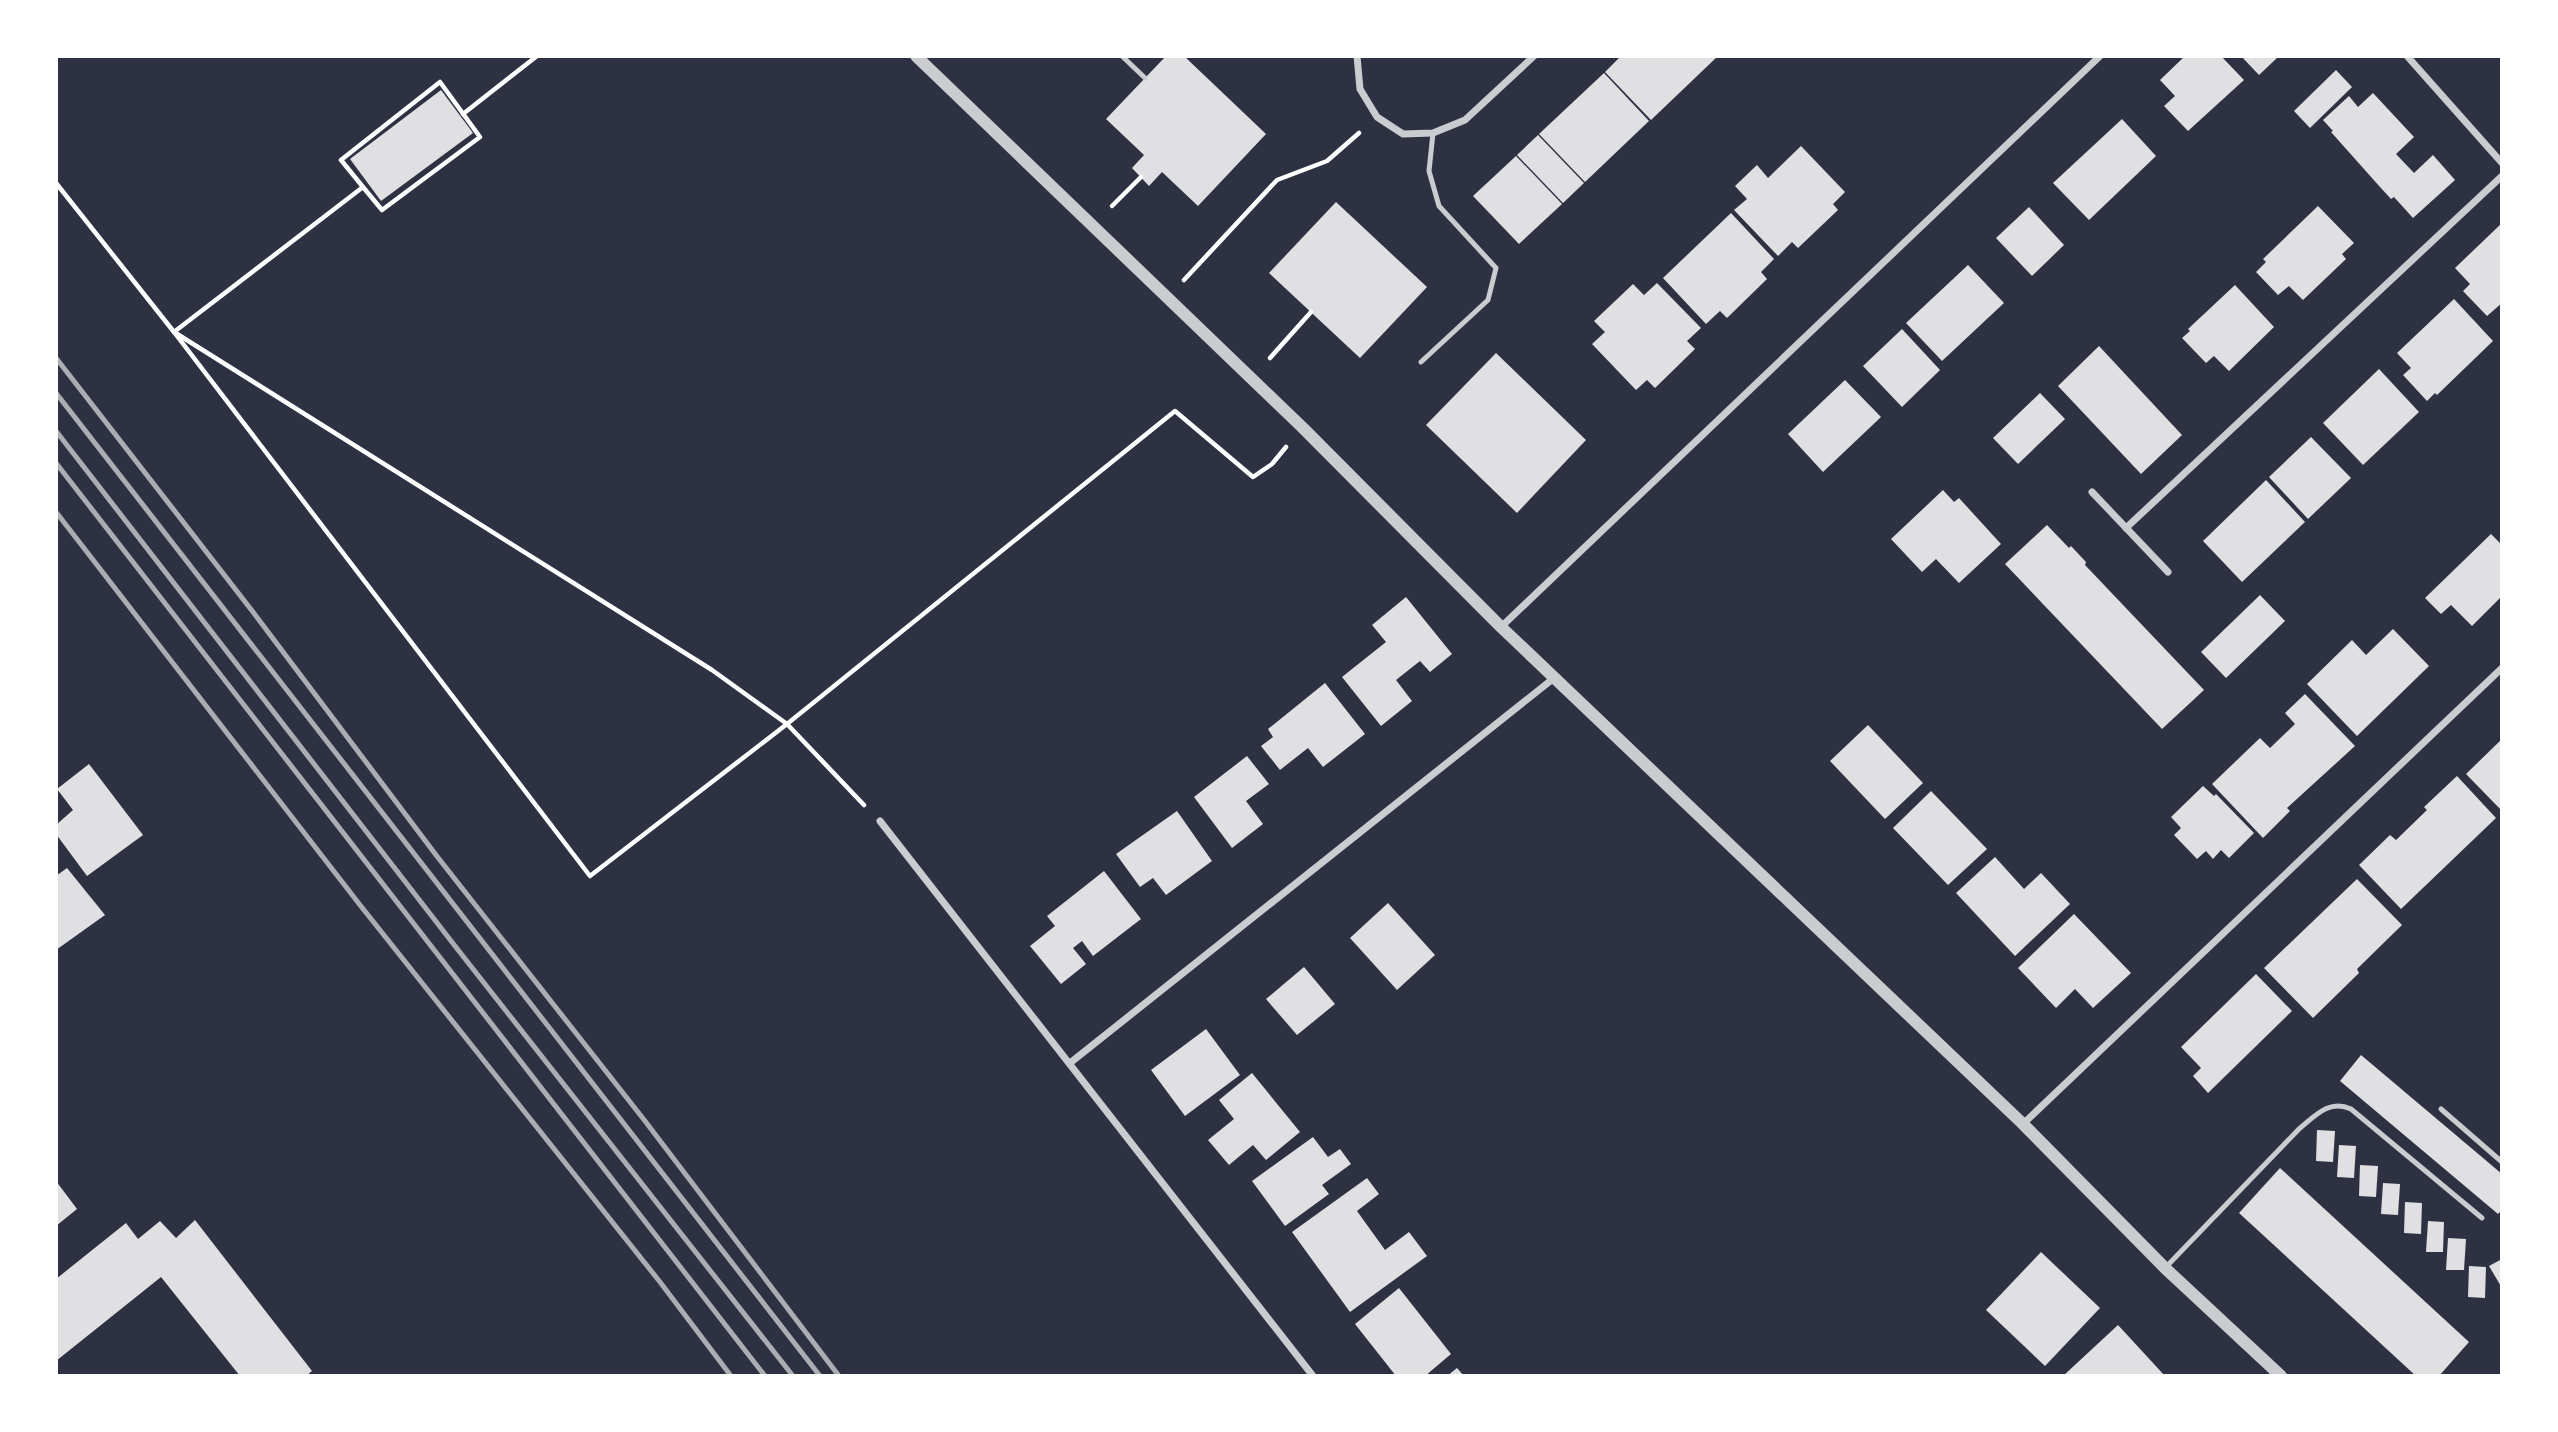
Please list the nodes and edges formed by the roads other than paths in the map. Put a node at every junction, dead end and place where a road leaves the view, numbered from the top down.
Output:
1 (916, 56) edge
2 (1122, 56) edge
3 (1357, 56) edge
4 (1534, 56) edge
5 (2100, 56) edge
6 (2407, 56) edge
7 (1145, 78) dead end
8 (1433, 133) junction
9 (2502, 163) edge
10 (2502, 176) edge
11 (1421, 362) dead end
12 (2092, 492) dead end
13 (2126, 528) junction
14 (2168, 572) dead end
15 (1501, 627) junction
16 (2502, 668) edge
17 (1554, 678) junction
18 (880, 821) road end
19 (1070, 1063) junction
20 (2441, 1109) dead end
21 (2023, 1125) junction
22 (2502, 1162) edge
23 (2482, 1219) dead end
24 (2165, 1268) junction
25 (1313, 1376) edge
26 (2281, 1376) edge

1 - 15 street
2 - 7 lane
3 - 8 street
4 - 8 street
5 - 15 street
6 - 9 street
8 - 11 lane
10 - 13 street
12 - 13 street
13 - 14 street
15 - 17 street
16 - 21 street
17 - 19 street
17 - 21 street
18 - 19 street
19 - 25 street
20 - 22 lane
21 - 24 street
23 - 24 lane
24 - 26 street

